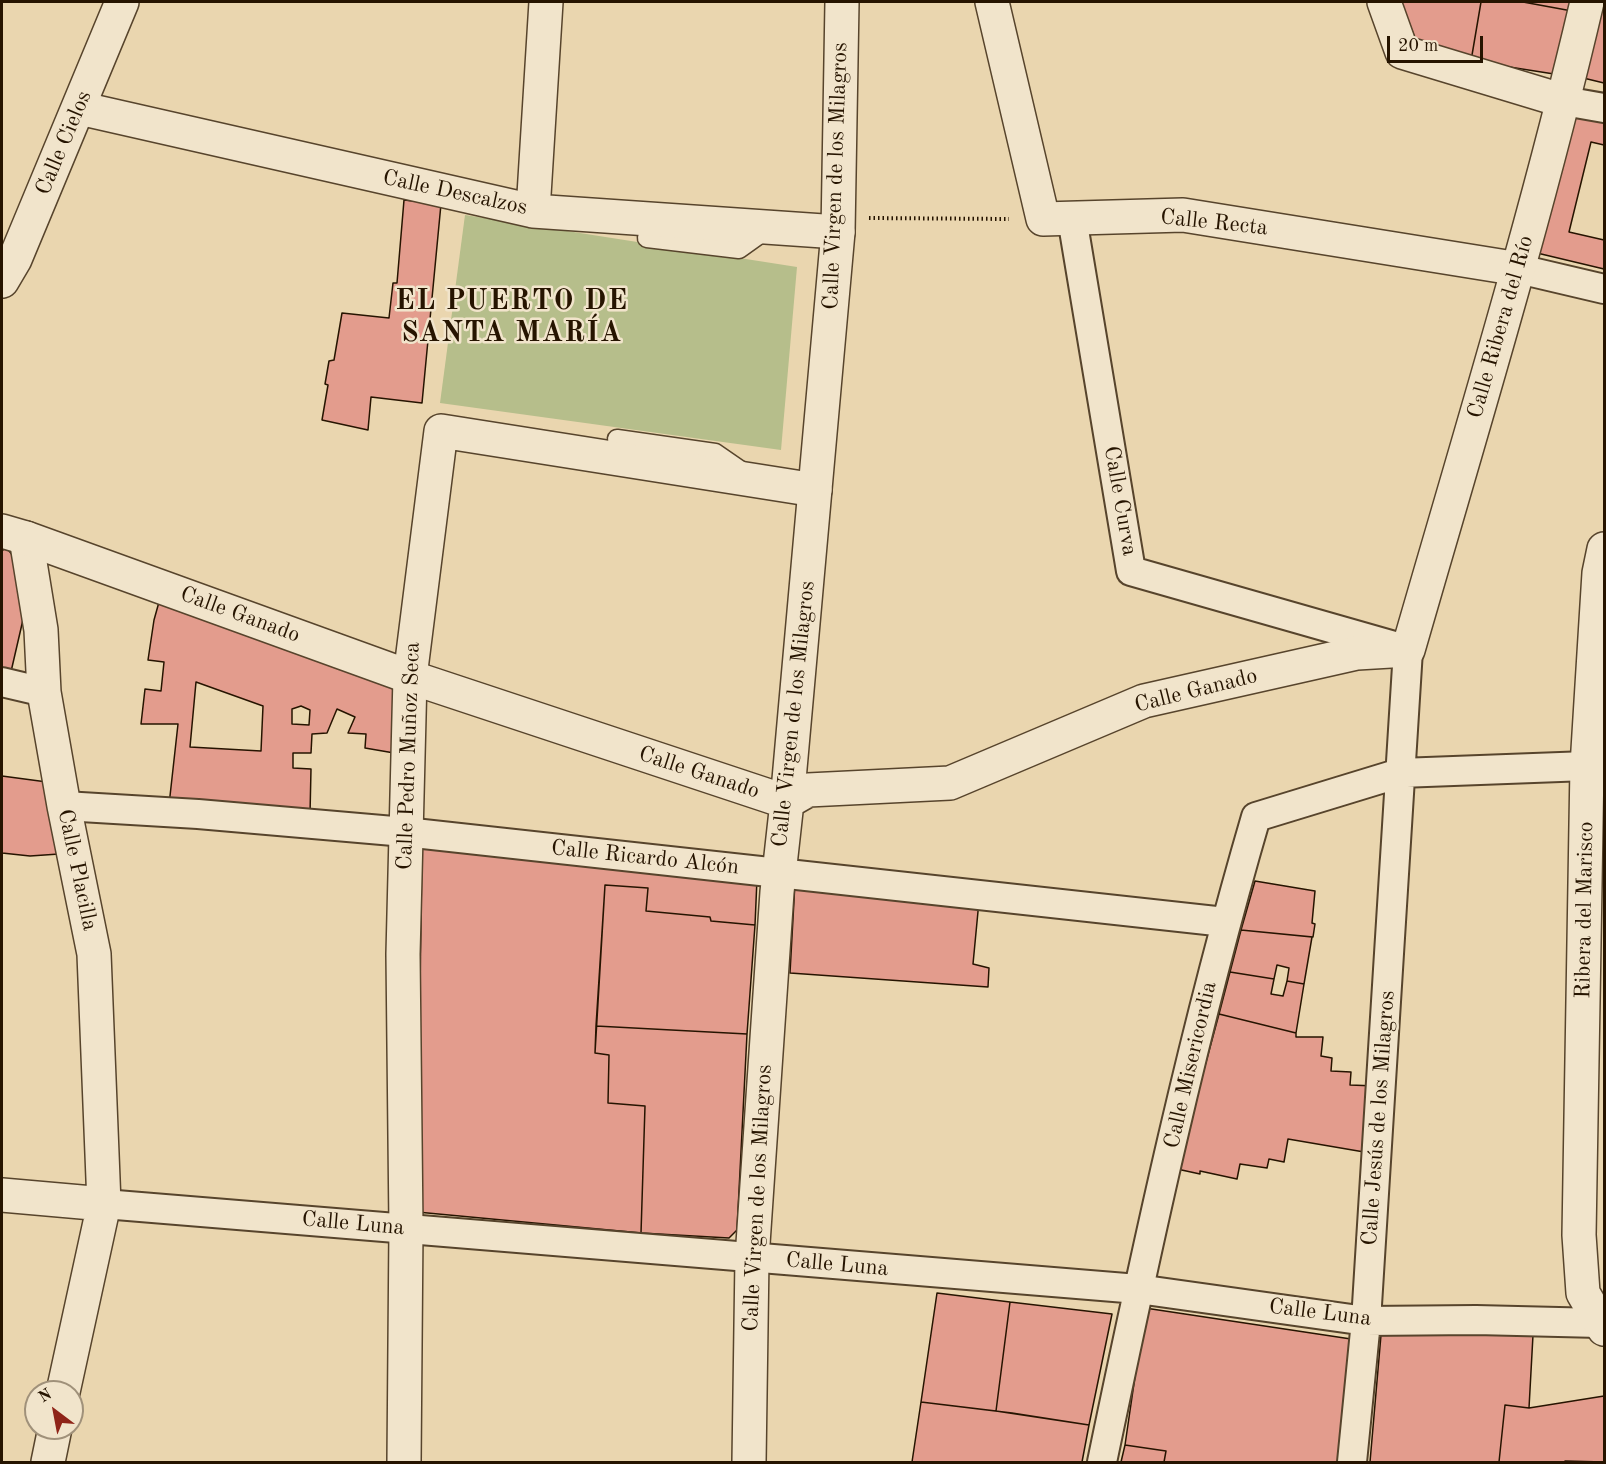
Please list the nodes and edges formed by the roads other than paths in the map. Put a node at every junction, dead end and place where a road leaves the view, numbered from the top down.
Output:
1 (122, 2) edge
2 (546, 2) edge
3 (842, 2) edge
4 (992, 2) edge
5 (1384, 2) edge
6 (1587, 2) edge
7 (1564, 100) junction
8 (79, 108) junction
9 (1605, 108) edge
10 (533, 211) junction
11 (1057, 219) junction
12 (770, 227) junction
13 (838, 232) junction
14 (647, 238) dead end
15 (1519, 269) junction
16 (2, 281) edge
17 (1605, 289) edge
18 (618, 438) dead end
19 (755, 480) junction
20 (815, 490) junction
21 (14, 535) edge
22 (1605, 549) edge
23 (1408, 650) junction
24 (410, 677) junction
25 (2, 682) edge
26 (44, 692) junction
27 (1587, 766) junction
28 (1400, 773) junction
29 (787, 802) junction
30 (64, 807) junction
31 (405, 832) junction
32 (778, 872) junction
33 (1225, 922) junction
34 (2, 1195) edge
35 (104, 1204) junction
36 (406, 1228) junction
37 (1579, 1235) junction
38 (752, 1258) junction
39 (1605, 1285) edge
40 (1138, 1289) junction
41 (1366, 1321) junction
42 (1603, 1325) edge
43 (66, 1380) edge
44 (53, 1440) edge
45 (48, 1462) edge
46 (404, 1462) edge
47 (748, 1462) edge
48 (1102, 1462) edge
49 (1352, 1462) edge

1 - 8 street, Calle Cielos
2 - 10 street
3 - 13 street, Calle Virgen de los Milagros
4 - 11 street
5 - 7 street
6 - 7 street, Calle Ribera del Río
7 - 9 street
7 - 15 street, Calle Ribera del Río
8 - 10 street, Calle Descalzos
8 - 16 street, Calle Cielos
10 - 12 street, Calle Descalzos
11 - 15 street, Calle Recta
11 - 23 street, Calle Curva
12 - 13 street, Calle Descalzos
12 - 14 lane
13 - 20 street, Calle Virgen de los Milagros
15 - 17 street, Calle Recta
15 - 23 street, Calle Ribera del Río
18 - 19 lane
19 - 20 street, Calle Pedro Muñoz Seca
19 - 24 street, Calle Pedro Muñoz Seca
20 - 29 street, Calle Virgen de los Milagros
21 - 24 street, Calle Ganado
21 - 26 street, Calle Placilla
22 - 27 street, Ribera del Marisco
23 - 28 street, Calle Jesús de los Milagros
23 - 29 street, Calle Ganado
24 - 29 street, Calle Ganado
24 - 31 street, Calle Pedro Muñoz Seca
25 - 26 street
26 - 30 street, Calle Placilla
27 - 28 street
27 - 37 street, Ribera del Marisco
28 - 33 street, Calle Misericordia
28 - 41 street, Calle Jesús de los Milagros
29 - 32 street, Calle Virgen de los Milagros
30 - 31 street, Calle Ricardo Alcón
30 - 35 street, Calle Placilla
31 - 32 street, Calle Ricardo Alcón
31 - 36 street, Calle Pedro Muñoz Seca
32 - 33 street, Calle Ricardo Alcón
32 - 38 street, Calle Virgen de los Milagros
33 - 40 street, Calle Misericordia
34 - 35 street, Calle Luna
35 - 36 street, Calle Luna
35 - 43 street, Calle Placilla
36 - 38 street, Calle Luna
36 - 46 street, Calle Pedro Muñoz Seca
37 - 39 street
37 - 42 street, Ribera del Marisco
38 - 40 street, Calle Luna
38 - 47 street, Calle Virgen de los Milagros
40 - 41 street, Calle Luna
40 - 48 street, Calle Misericordia
41 - 42 street, Calle Luna
41 - 49 street, Calle Jesús de los Milagros
44 - 45 street

